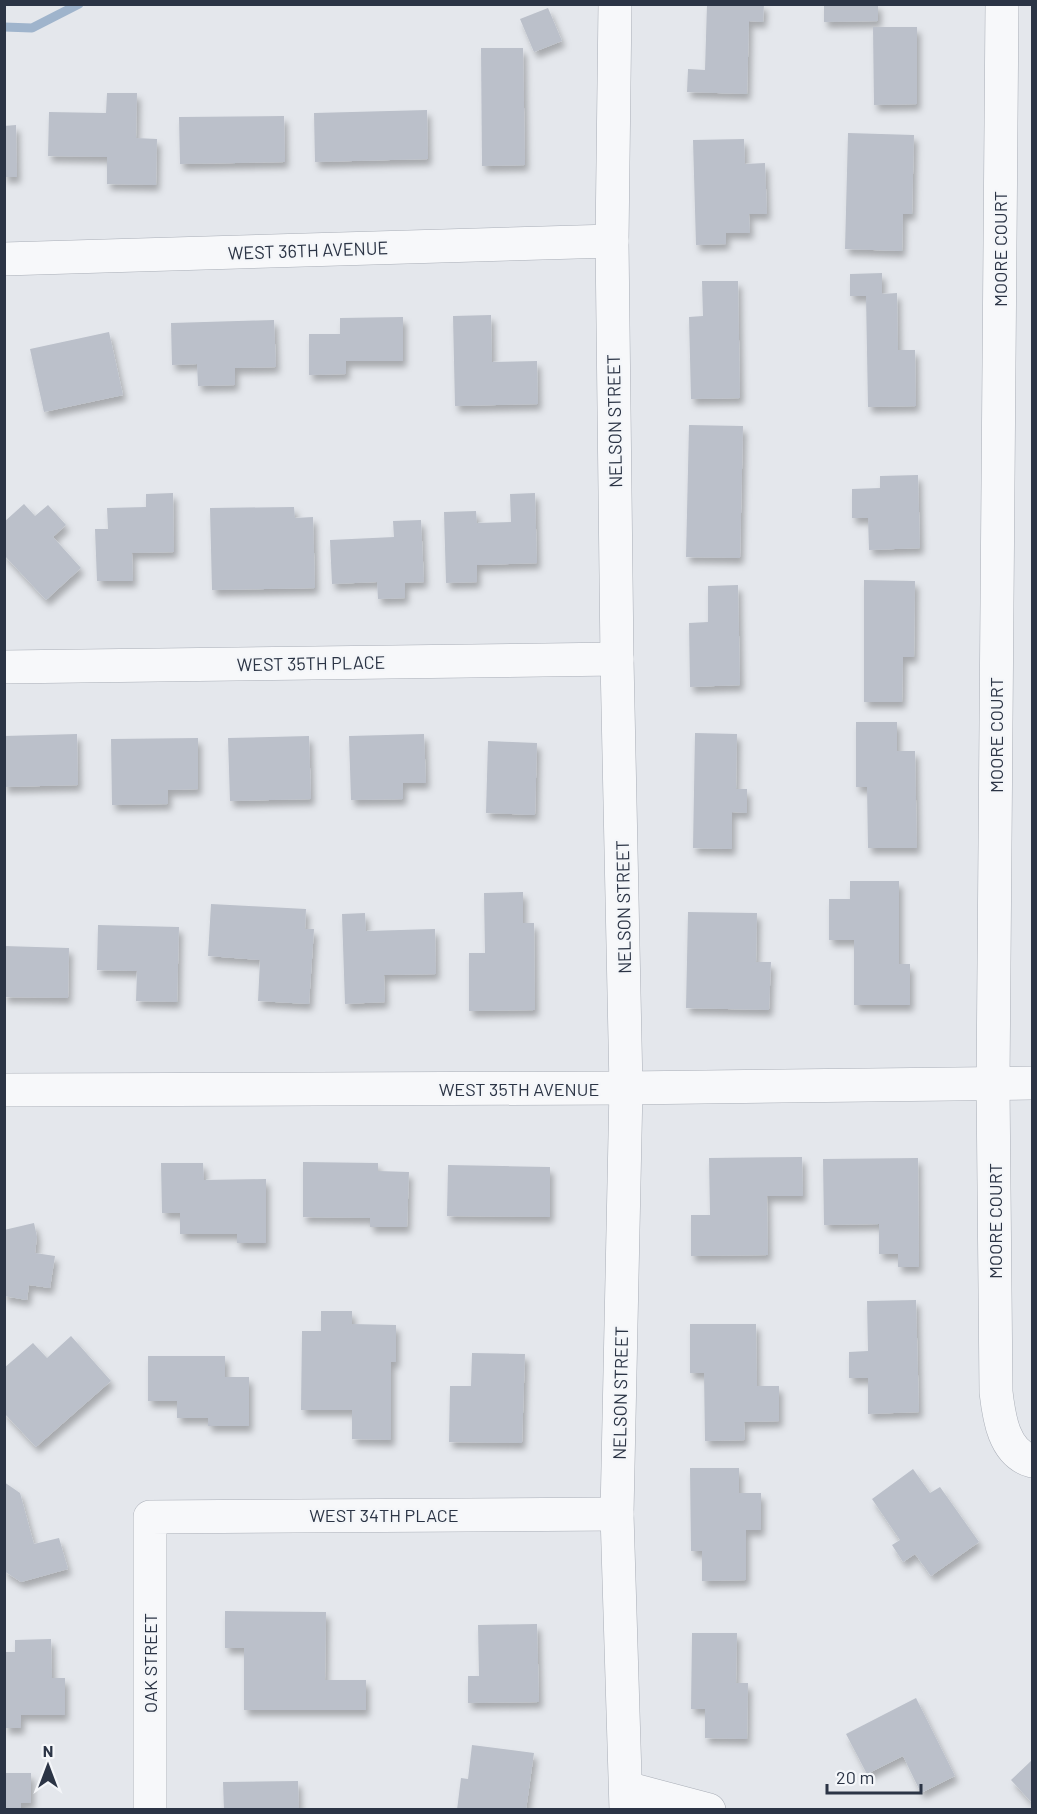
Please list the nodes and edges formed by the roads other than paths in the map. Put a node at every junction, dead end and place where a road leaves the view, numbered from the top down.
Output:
1 (615, 4) edge
2 (1002, 4) edge
3 (612, 241) junction
4 (4, 259) edge
5 (617, 659) junction
6 (4, 667) edge
7 (1032, 1083) edge
8 (993, 1084) junction
9 (626, 1088) junction
10 (4, 1090) edge
11 (1028, 1460) edge
12 (617, 1514) junction
13 (150, 1517) joint
14 (626, 1799) edge
15 (150, 1809) edge
16 (709, 1809) edge

1 - 3 street, NELSON STREET
2 - 8 street, MOORE COURT
3 - 4 street, WEST 36TH AVENUE
3 - 5 street, NELSON STREET
5 - 6 street, WEST 35TH PLACE
5 - 9 street, NELSON STREET
7 - 8 street, WEST 35TH AVENUE
8 - 9 street, WEST 35TH AVENUE
8 - 11 street, MOORE COURT
9 - 10 street, WEST 35TH AVENUE
9 - 12 street, NELSON STREET
12 - 13 street, WEST 34TH PLACE
12 - 14 street, NELSON STREET
13 - 15 street, OAK STREET
14 - 16 street

